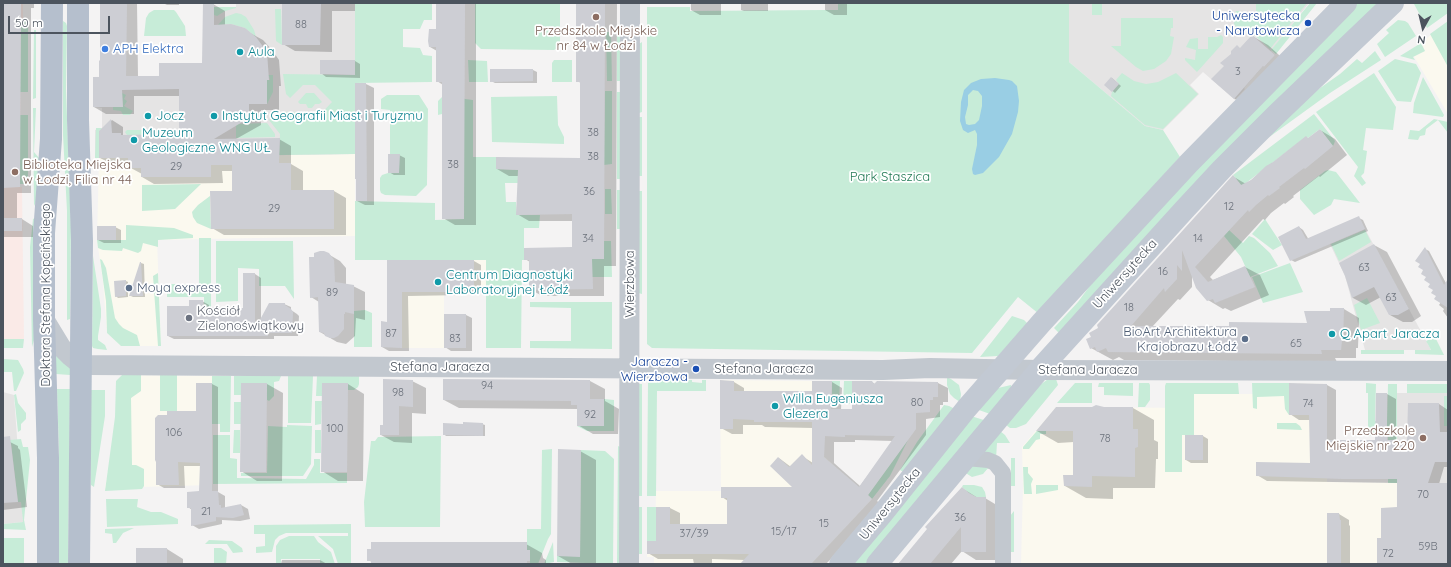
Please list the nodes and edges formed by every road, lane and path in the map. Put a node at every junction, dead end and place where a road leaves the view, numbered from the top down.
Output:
1 (52, 3) edge
2 (78, 3) edge
3 (630, 3) edge
4 (1346, 3) edge
5 (1393, 3) edge
6 (44, 319) junction
7 (80, 364) junction
8 (630, 368) junction
9 (1000, 370) junction
10 (1039, 370) junction
11 (1448, 371) edge
12 (966, 458) junction
13 (48, 564) edge
14 (79, 564) edge
15 (629, 564) edge
16 (840, 564) edge
17 (877, 564) edge
18 (1002, 564) edge

1 - 6 main road, Doktora Stefana Kopcińskiego
2 - 7 main road
3 - 8 street, Wierzbowa
4 - 9 main road, Uniwersytecka
5 - 10 main road, Uniwersytecka
6 - 7 street
6 - 13 main road, Doktora Stefana Kopcińskiego
7 - 8 street, Stefana Jaracza
7 - 14 main road
8 - 9 street, Stefana Jaracza
8 - 15 street, Wierzbowa
9 - 10 street, Stefana Jaracza
9 - 16 main road, Uniwersytecka
10 - 11 street, Stefana Jaracza
10 - 12 main road, Uniwersytecka
12 - 17 main road, Uniwersytecka
12 - 18 street

